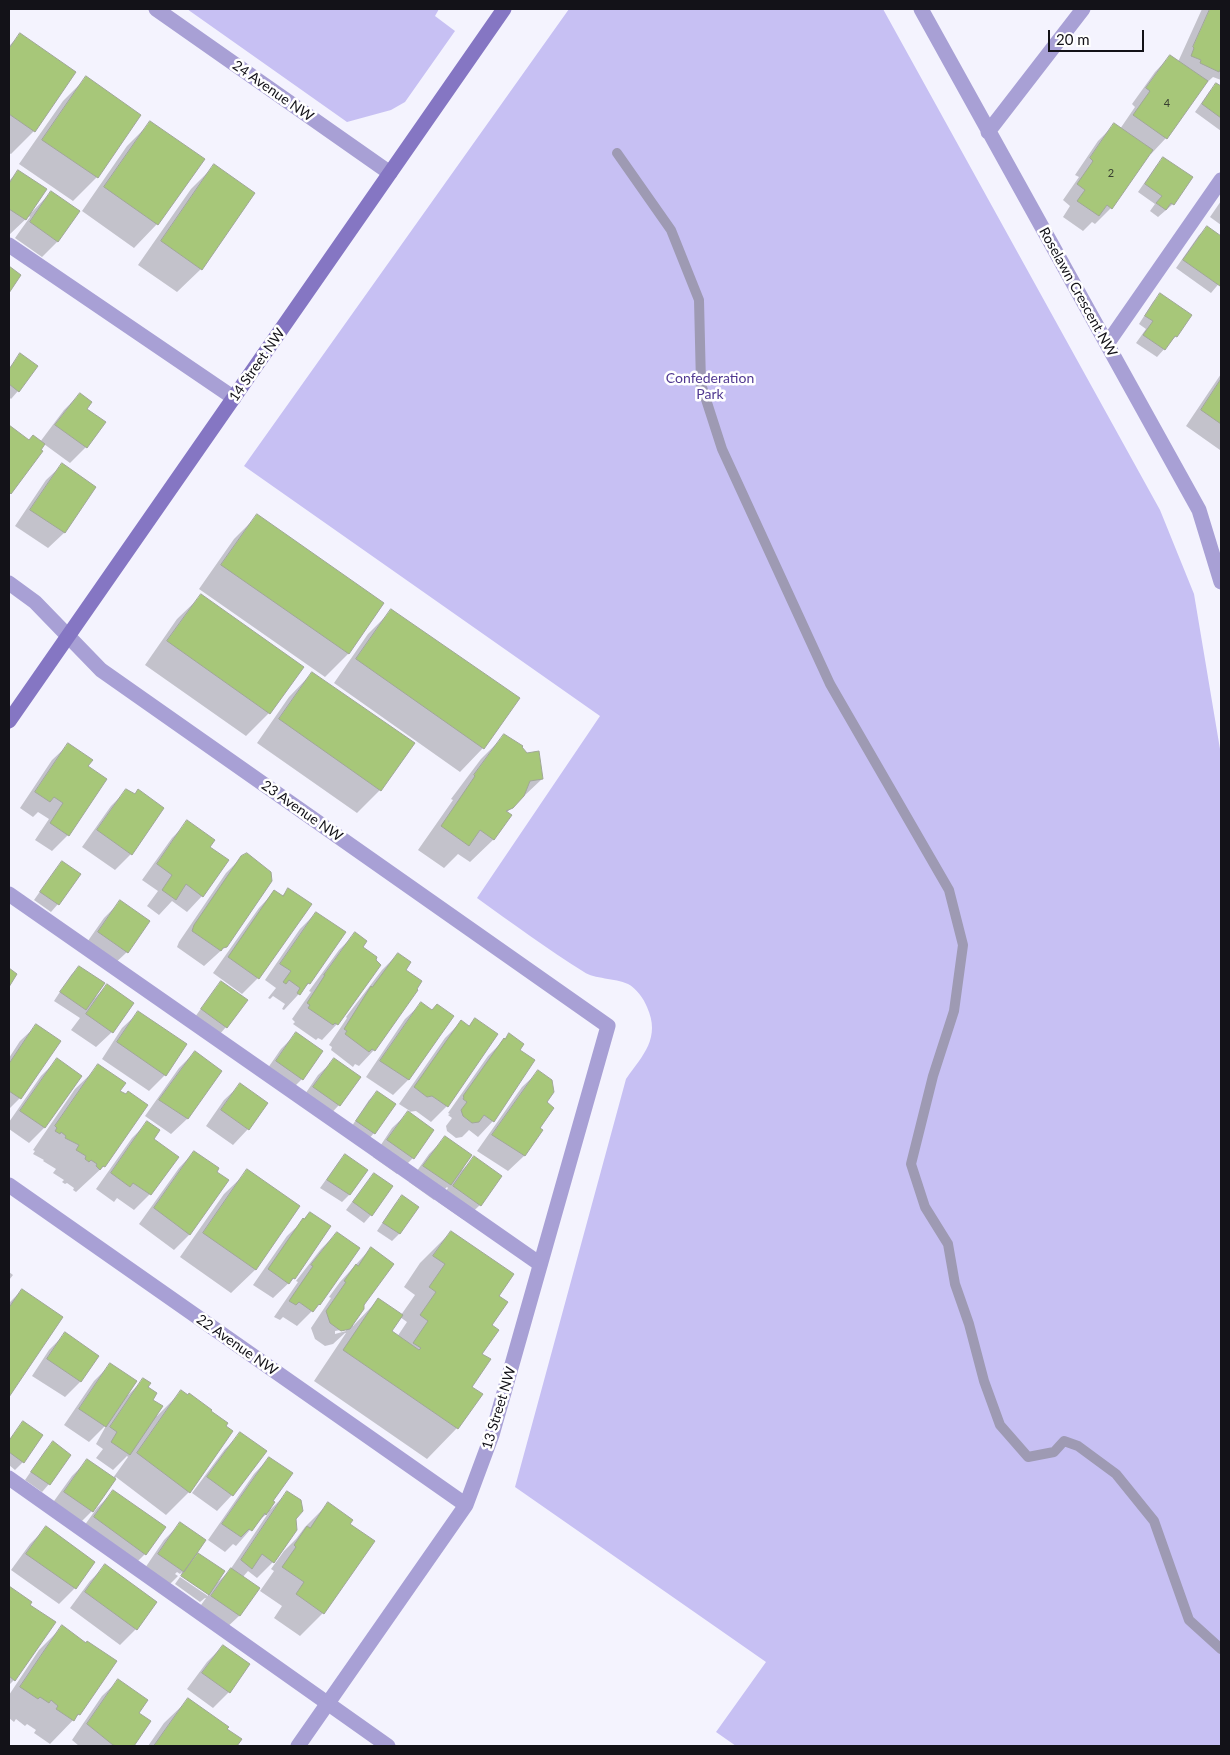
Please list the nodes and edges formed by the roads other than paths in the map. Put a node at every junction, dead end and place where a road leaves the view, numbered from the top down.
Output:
1 (156, 9) edge
2 (504, 9) edge
3 (921, 9) edge
4 (1083, 9) edge
5 (988, 132) junction
6 (390, 173) junction
7 (1221, 180) edge
8 (9, 245) edge
9 (1107, 344) junction
10 (234, 398) junction
11 (1221, 582) edge
12 (9, 583) edge
13 (69, 635) junction
14 (9, 721) edge
15 (9, 894) edge
16 (608, 1026) joint
17 (9, 1185) edge
18 (540, 1264) junction
19 (9, 1478) edge
20 (466, 1506) junction
21 (327, 1704) junction
22 (298, 1746) edge
23 (388, 1746) edge

1 - 6 street, 24 Avenue NW
2 - 6 main road, 14 Street NW
3 - 5 street, Roselawn Crescent NW
4 - 5 street
5 - 9 street, Roselawn Crescent NW
6 - 10 main road, 14 Street NW
7 - 9 street
8 - 10 street
9 - 11 street, Roselawn Crescent NW
10 - 13 main road, 14 Street NW
12 - 13 street, 23 Avenue NW
13 - 14 main road, 14 Street NW
13 - 16 street, 23 Avenue NW
15 - 18 street
16 - 18 street, 13 Street NW
17 - 20 street, 22 Avenue NW
18 - 20 street, 13 Street NW
19 - 21 street
20 - 21 street, 13 Street NW
21 - 22 street, 13 Street NW
21 - 23 street

